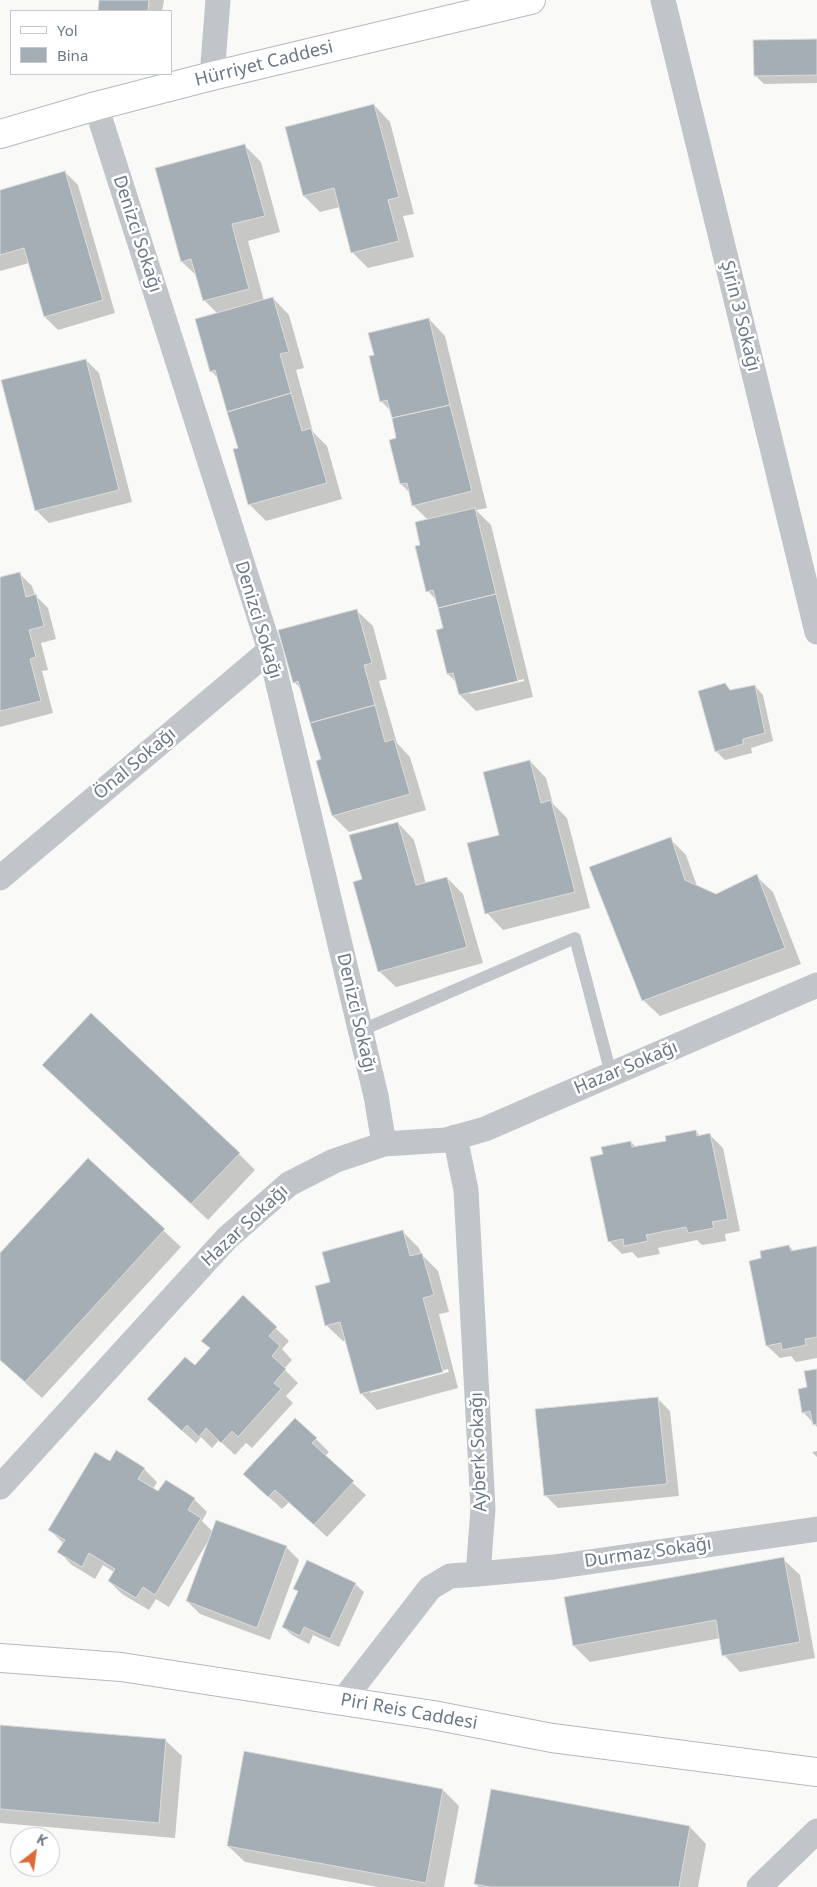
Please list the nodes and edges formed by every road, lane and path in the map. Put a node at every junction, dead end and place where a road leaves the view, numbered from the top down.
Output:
1 (218, 0) edge
2 (663, 0) edge
3 (518, 1) edge
4 (212, 76) junction
5 (96, 106) junction
6 (0, 134) edge
7 (817, 632) edge
8 (270, 650) junction
9 (0, 878) edge
10 (817, 985) edge
11 (360, 1030) junction
12 (612, 1074) junction
13 (455, 1137) junction
14 (384, 1144) junction
15 (0, 1486) edge
16 (817, 1529) edge
17 (478, 1574) junction
18 (0, 1658) edge
19 (343, 1700) junction
20 (817, 1772) edge
21 (817, 1831) edge
22 (760, 1887) edge

1 - 4 street
2 - 7 street, Şirin 3 Sokağı
3 - 4 main road, Hürriyet Caddesi
4 - 5 main road, Hürriyet Caddesi
5 - 6 main road, Hürriyet Caddesi
5 - 8 street, Denizci Sokağı
8 - 9 street, Önal Sokağı
8 - 11 street, Denizci Sokağı
10 - 12 street, Hazar Sokağı
11 - 12 lane
11 - 14 street, Denizci Sokağı
12 - 13 street, Hazar Sokağı
13 - 14 street, Hazar Sokağı
13 - 17 street, Ayberk Sokağı
14 - 15 street, Hazar Sokağı
16 - 17 street, Durmaz Sokağı
17 - 19 street
18 - 19 main road, Piri Reis Caddesi
19 - 20 main road, Piri Reis Caddesi
21 - 22 street

